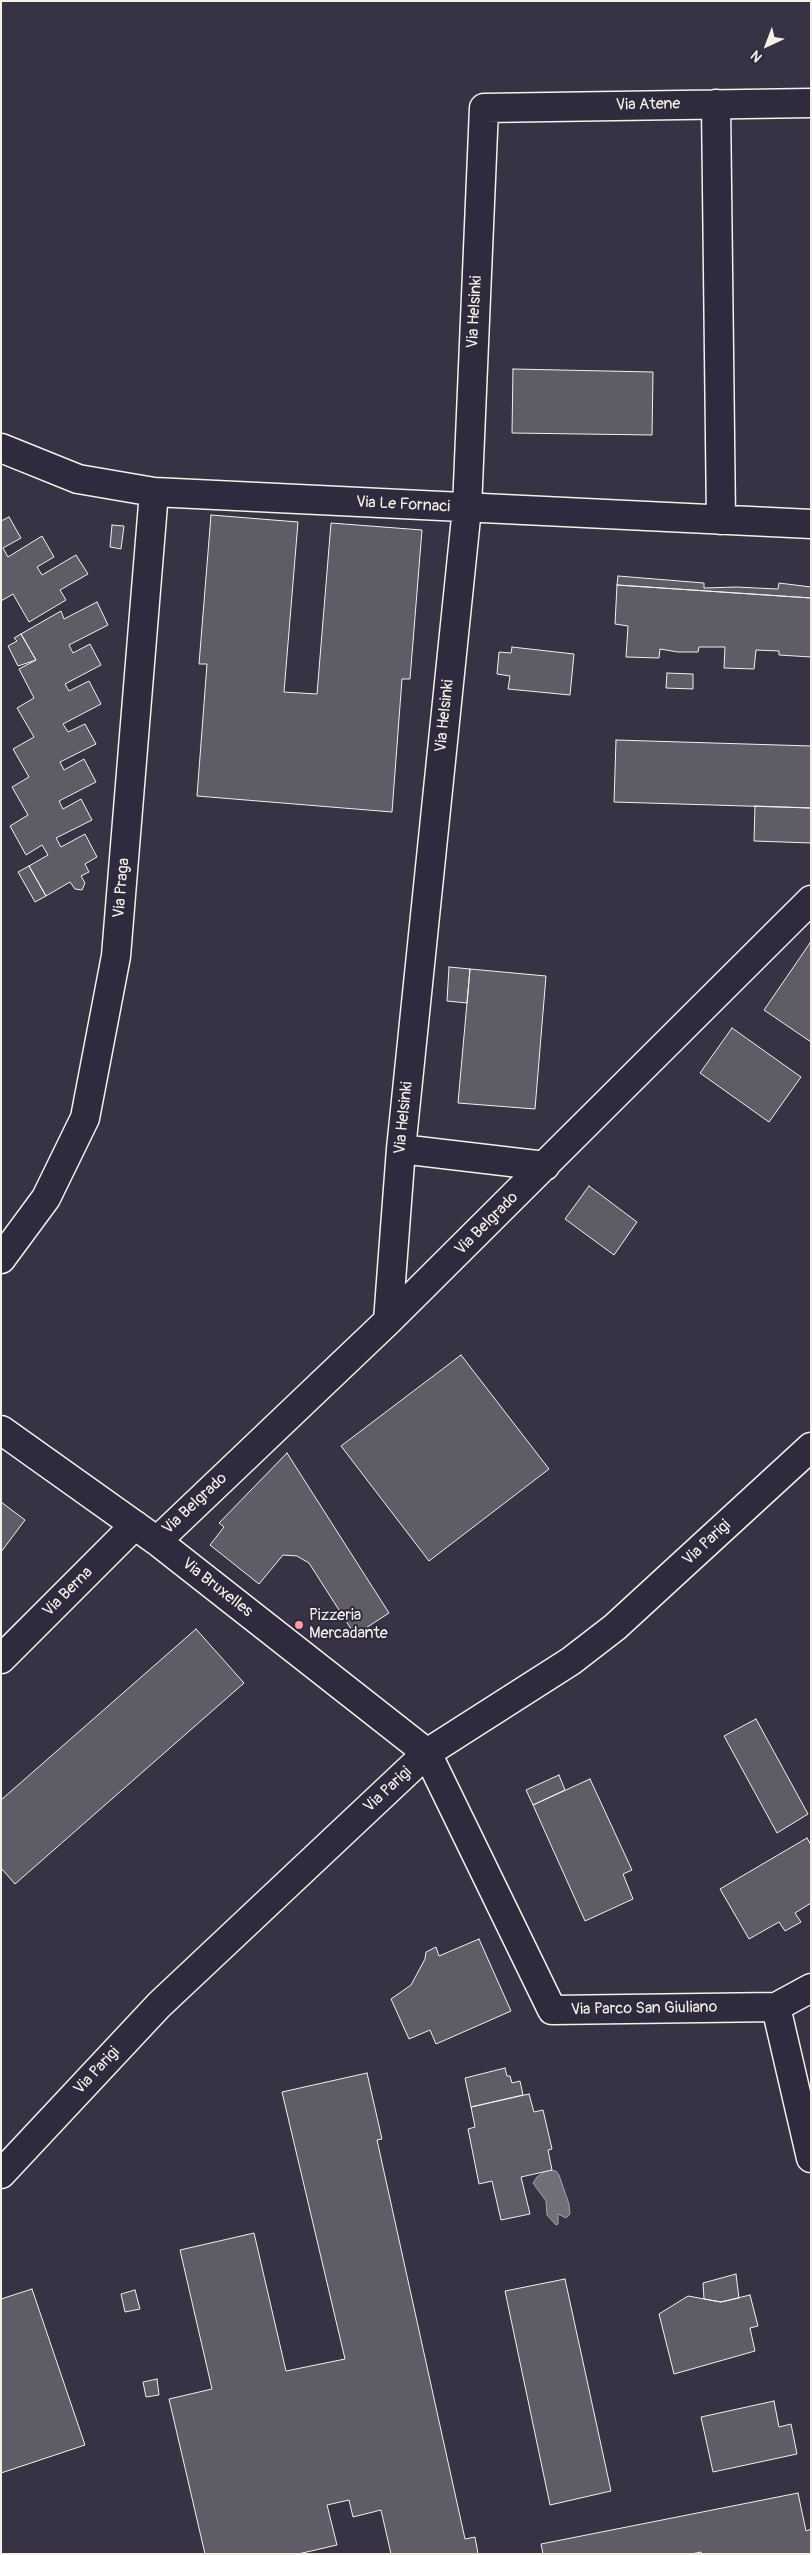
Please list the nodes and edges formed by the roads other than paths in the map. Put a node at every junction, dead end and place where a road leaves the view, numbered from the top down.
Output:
1 (811, 103) edge
2 (716, 104) junction
3 (484, 108) joint
4 (1, 448) edge
5 (154, 492) junction
6 (467, 508) junction
7 (721, 520) junction
8 (811, 524) edge
9 (811, 900) edge
10 (401, 1149) junction
11 (545, 1166) junction
12 (1, 1259) edge
13 (388, 1321) junction
14 (1, 1430) edge
15 (811, 1447) edge
16 (135, 1525) junction
17 (157, 1540) junction
18 (1, 1659) edge
19 (428, 1753) junction
20 (811, 1988) edge
21 (776, 2007) junction
22 (811, 2158) edge
23 (1, 2174) edge

1 - 2 street, Via Atene
2 - 3 street, Via Atene
2 - 7 street
3 - 6 street, Via Helsinki
4 - 5 street, Via Le Fornaci
5 - 6 street, Via Le Fornaci
5 - 12 street, Via Praga
6 - 7 street, Via Le Fornaci
6 - 10 street, Via Helsinki
7 - 8 street, Via Le Fornaci
9 - 11 street, Via Belgrado
10 - 11 street
10 - 13 street, Via Helsinki
11 - 13 street, Via Belgrado
13 - 17 street, Via Belgrado
14 - 16 street, Via Bruxelles
15 - 19 street, Via Parigi
16 - 17 street, Via Bruxelles
16 - 18 street, Via Berna
17 - 19 street, Via Bruxelles
19 - 21 street, Via Parco San Giuliano
19 - 23 street, Via Parigi
20 - 21 street
21 - 22 street

